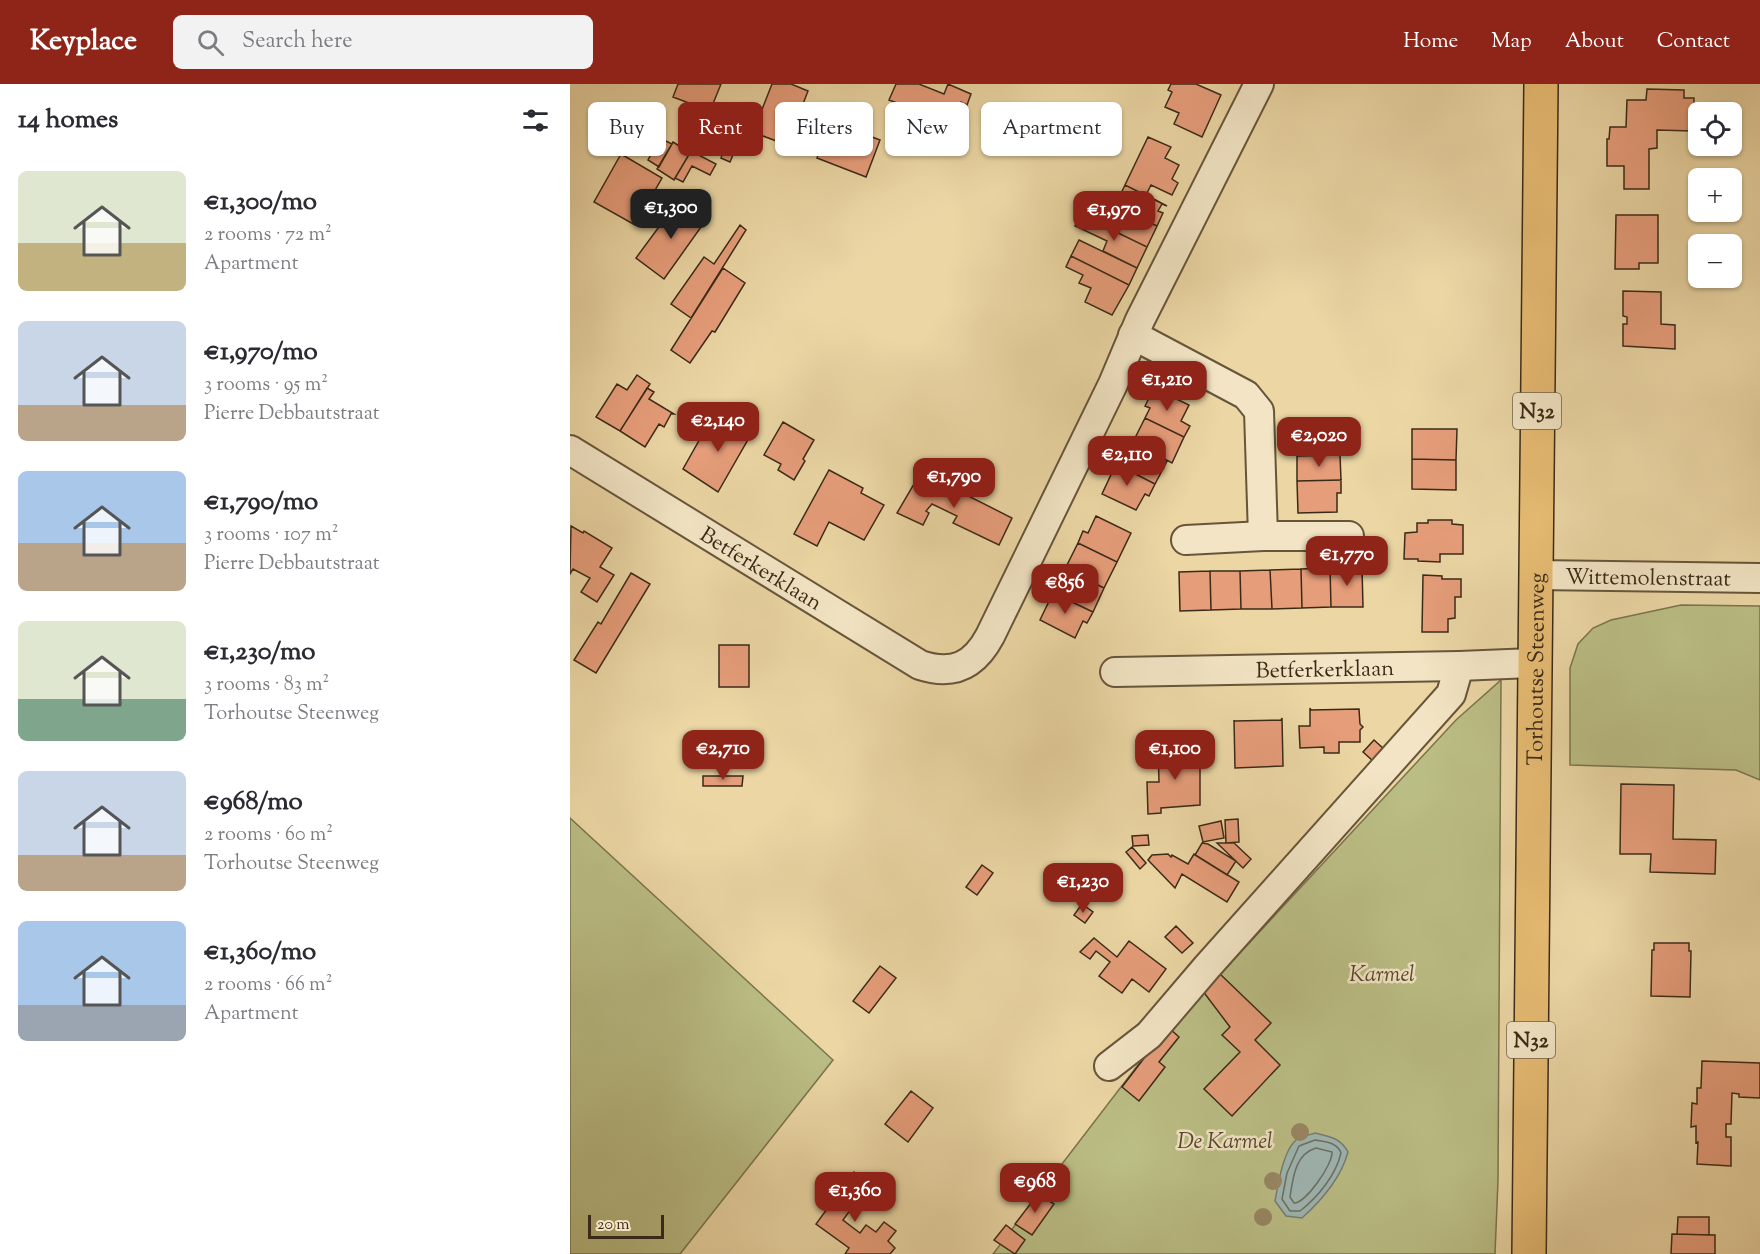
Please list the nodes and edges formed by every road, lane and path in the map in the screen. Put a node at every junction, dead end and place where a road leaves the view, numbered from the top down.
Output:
1 (1258, 84) edge
2 (1541, 84) edge
3 (1133, 335) junction
4 (570, 450) edge
5 (1263, 536) junction
6 (1348, 536) dead end
7 (1186, 540) dead end
8 (1536, 575) junction
9 (1760, 578) edge
10 (1535, 663) junction
11 (1459, 666) junction
12 (1115, 672) dead end
13 (1109, 1066) dead end
14 (1529, 1254) edge

1 - 3 street
2 - 8 main road, Torhoutse Steenweg / N32
3 - 4 street, Betferkerklaan
3 - 5 street
5 - 6 street
5 - 7 street
8 - 9 street, Wittemolenstraat
8 - 10 main road, Torhoutse Steenweg / N32
10 - 11 street, Betferkerklaan
10 - 14 main road, Torhoutse Steenweg / N32
11 - 12 street, Betferkerklaan
11 - 13 street

